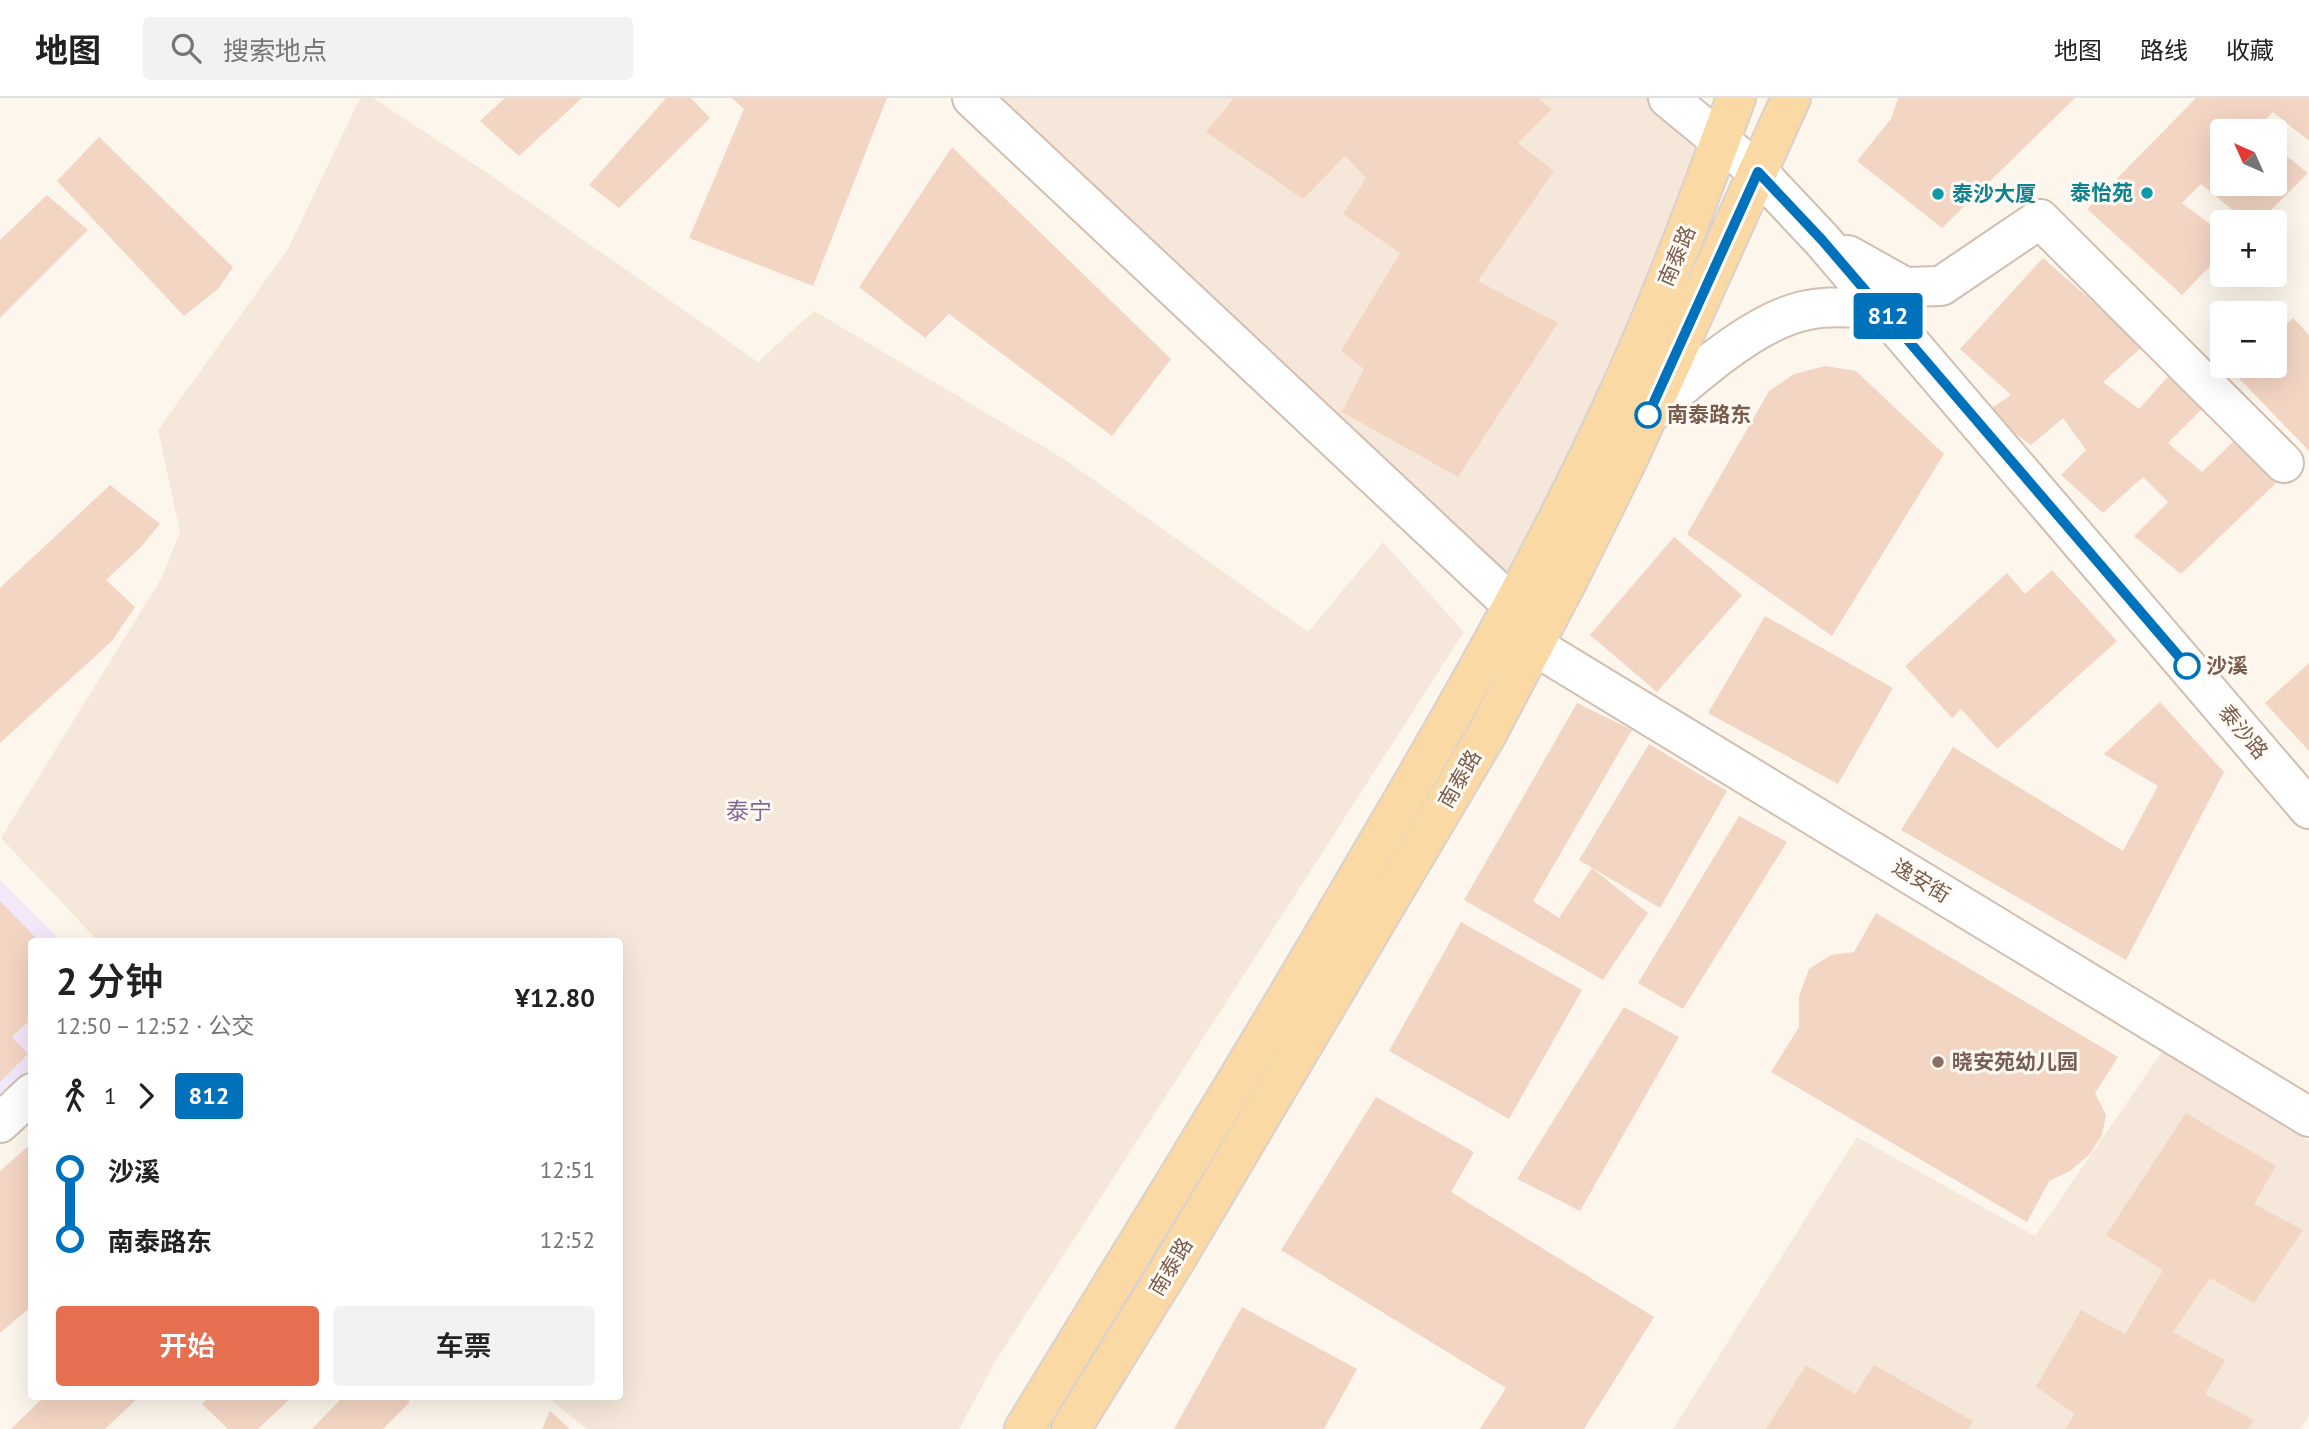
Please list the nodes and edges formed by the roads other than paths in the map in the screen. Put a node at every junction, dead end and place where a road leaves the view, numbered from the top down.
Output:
1 (972, 98) edge
2 (1668, 98) edge
3 (1736, 98) edge
4 (1791, 98) edge
5 (1720, 141) junction
6 (1758, 172) junction
7 (1822, 240) junction
8 (1883, 310) junction
9 (1648, 415) junction
10 (2284, 463) dead end
11 (1512, 605) junction
12 (1533, 645) junction
13 (2309, 809) edge
14 (28, 1097) edge
15 (2309, 1116) edge
16 (0, 1123) edge
17 (1024, 1429) edge
18 (1071, 1429) edge

1 - 11 street
2 - 5 street, 泰沙路
3 - 5 main road, 南泰路
4 - 6 main road, 南泰路
5 - 6 street, 泰沙路
5 - 11 main road, 南泰路
6 - 7 street, 泰沙路
6 - 9 main road, 南泰路
7 - 8 street, 泰沙路
7 - 10 street
8 - 9 street
8 - 13 street, 泰沙路
9 - 12 main road, 南泰路
11 - 17 main road, 南泰路
12 - 15 street, 逸安街
12 - 18 main road, 南泰路
14 - 16 street

